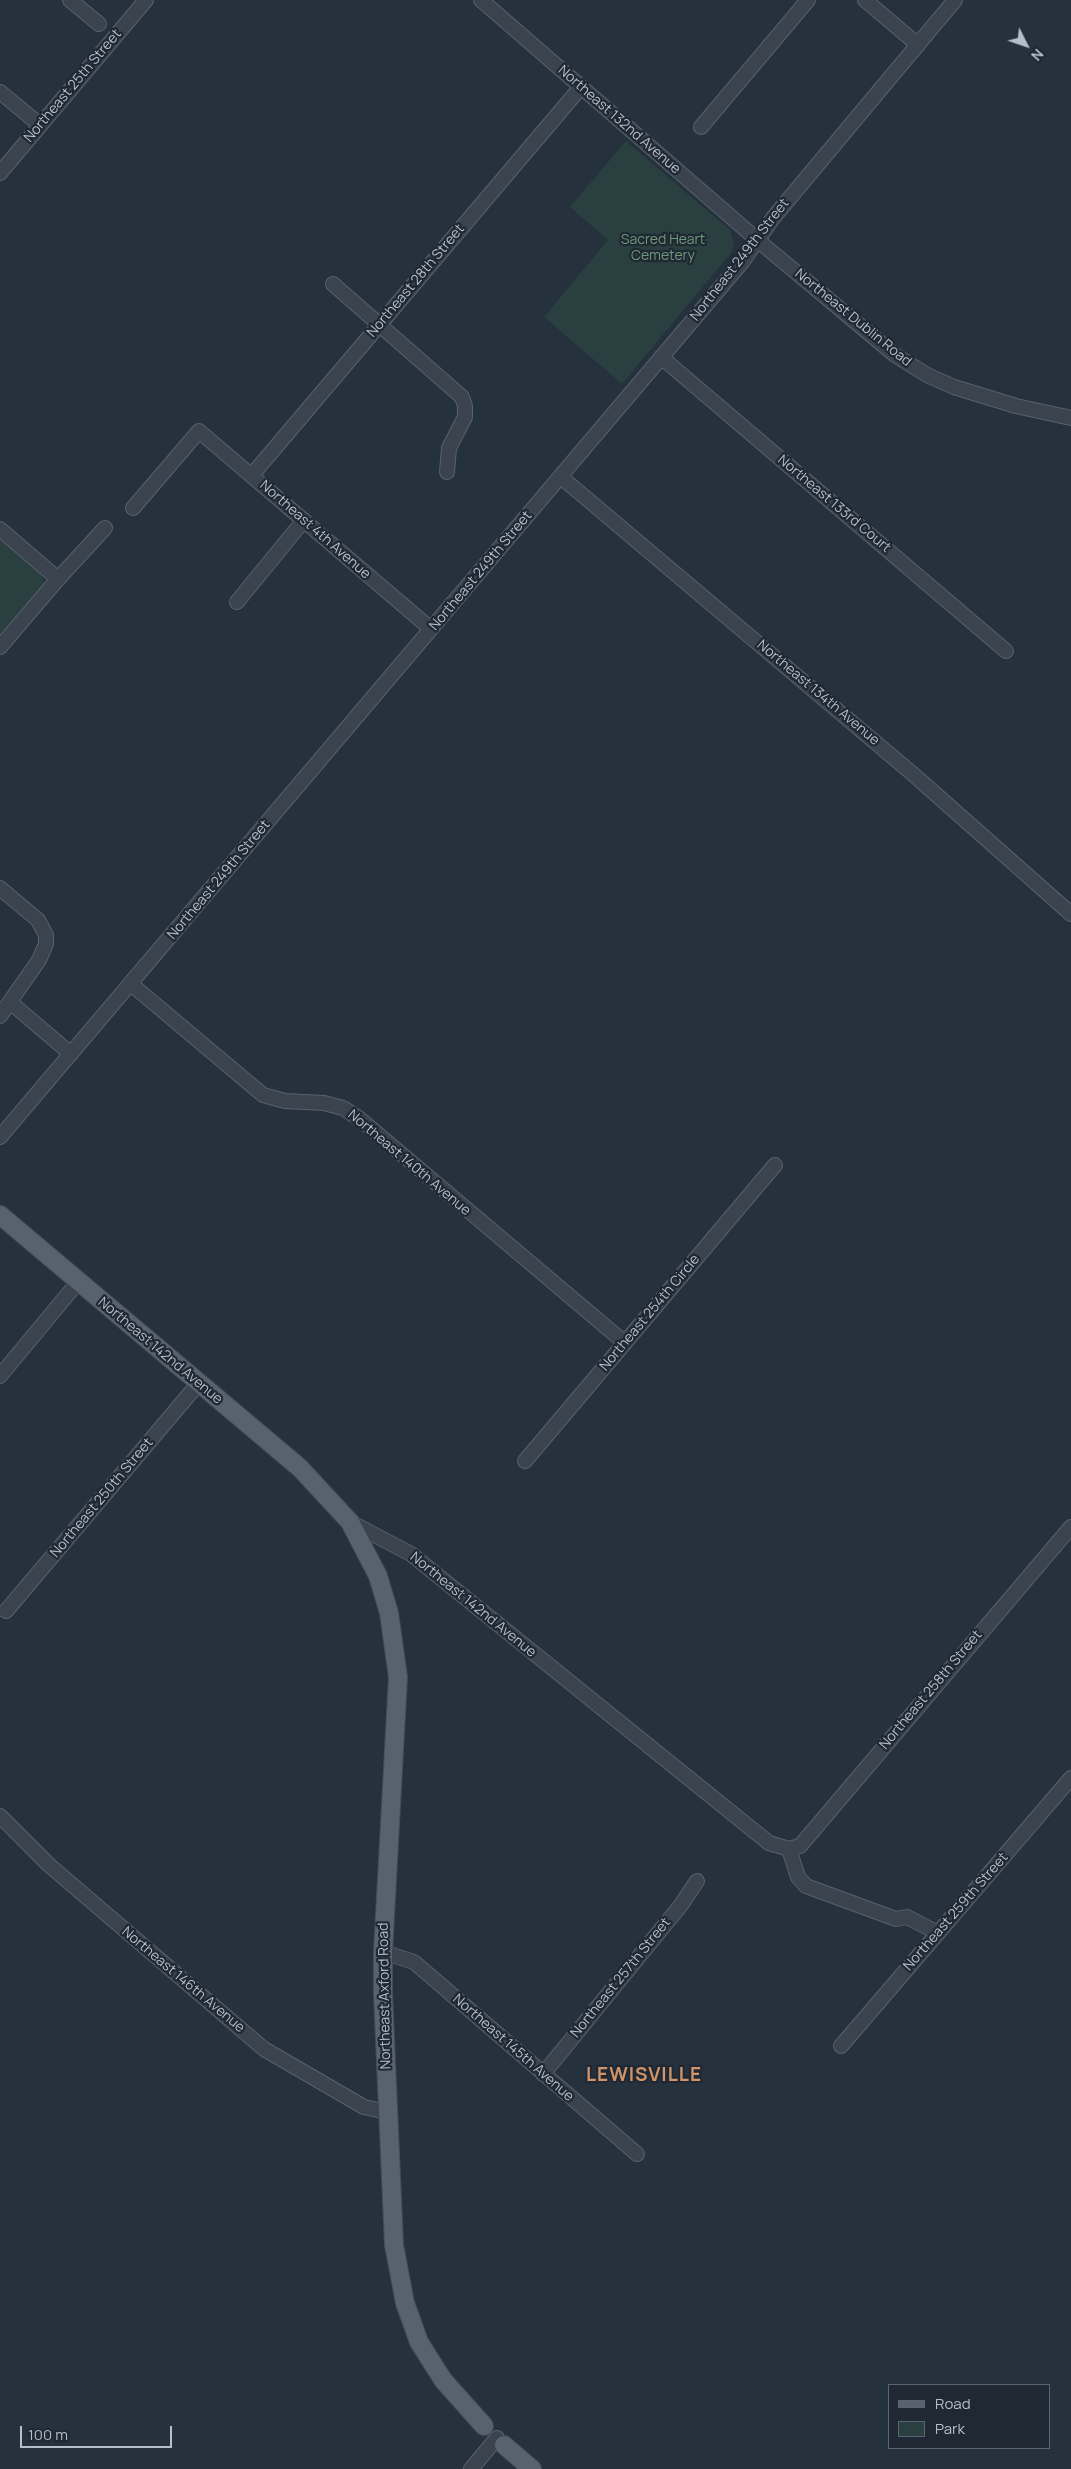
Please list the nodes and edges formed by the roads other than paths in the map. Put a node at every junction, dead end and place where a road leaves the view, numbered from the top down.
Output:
1 (70, 0) edge
2 (146, 0) edge
3 (481, 0) edge
4 (808, 0) edge
5 (865, 0) edge
6 (956, 0) edge
7 (99, 24) dead end
8 (918, 45) junction
9 (581, 87) junction
10 (0, 92) edge
11 (40, 125) junction
12 (702, 127) dead end
13 (0, 173) edge
14 (757, 238) junction
15 (333, 284) dead end
16 (380, 324) junction
17 (661, 357) junction
18 (1071, 418) edge
19 (447, 472) dead end
20 (252, 475) junction
21 (561, 477) junction
22 (133, 508) dead end
23 (304, 520) junction
24 (105, 528) dead end
25 (0, 530) edge
26 (58, 579) junction
27 (237, 602) dead end
28 (431, 629) junction
29 (0, 647) edge
30 (1006, 652) dead end
31 (0, 888) edge
32 (1071, 914) edge
33 (130, 984) junction
34 (10, 1002) junction
35 (0, 1016) edge
36 (70, 1054) junction
37 (0, 1137) edge
38 (775, 1165) dead end
39 (0, 1215) edge
40 (78, 1282) junction
41 (625, 1343) junction
42 (0, 1376) edge
43 (198, 1384) junction
44 (524, 1461) dead end
45 (350, 1522) junction
46 (1071, 1527) edge
47 (6, 1611) dead end
48 (1071, 1778) edge
49 (0, 1816) edge
50 (789, 1849) junction
51 (697, 1881) dead end
52 (938, 1934) junction
53 (383, 1952) junction
54 (841, 2046) dead end
55 (543, 2074) junction
56 (387, 2112) junction
57 (637, 2154) dead end
58 (484, 2426) joint
59 (500, 2442) junction
60 (471, 2469) edge
61 (532, 2469) edge

1 - 7 street
2 - 11 street, Northeast 25th Street
3 - 9 street, Northeast 132nd Avenue
4 - 12 street
5 - 8 street
6 - 8 street, Northeast 249th Street
8 - 14 street, Northeast 249th Street
9 - 14 street, Northeast 132nd Avenue
9 - 16 street, Northeast 28th Street
10 - 11 street
11 - 13 street, Northeast 25th Street
14 - 17 street, Northeast 249th Street
14 - 18 street, Northeast Dublin Road
15 - 16 street
16 - 19 street
16 - 20 street, Northeast 28th Street
17 - 21 street, Northeast 249th Street
17 - 30 street, Northeast 133rd Court
20 - 22 street, Northeast 4th Avenue
20 - 23 street, Northeast 4th Avenue
21 - 28 street, Northeast 249th Street
21 - 32 street, Northeast 134th Avenue
23 - 27 street
23 - 28 street, Northeast 4th Avenue
24 - 26 street
25 - 26 street
26 - 29 street
28 - 33 street, Northeast 249th Street
31 - 34 street
33 - 36 street, Northeast 249th Street
33 - 41 street, Northeast 140th Avenue
34 - 35 street
34 - 36 street
36 - 37 street, Northeast 249th Street
38 - 41 street, Northeast 254th Circle
39 - 40 main road, Northeast 142nd Avenue
40 - 42 street
40 - 43 main road, Northeast 142nd Avenue
41 - 44 street, Northeast 254th Circle
43 - 45 main road, Northeast 142nd Avenue
43 - 47 street, Northeast 250th Street
45 - 50 street, Northeast 142nd Avenue
45 - 53 main road, Northeast Axford Road
46 - 50 street, Northeast 258th Street
48 - 52 street, Northeast 259th Street
49 - 56 street, Northeast 146th Avenue
50 - 52 street
51 - 55 street, Northeast 257th Street
52 - 54 street, Northeast 259th Street
53 - 55 street, Northeast 145th Avenue
53 - 56 main road, Northeast Axford Road
55 - 57 street, Northeast 145th Avenue
56 - 58 main road, Northeast Axford Road
58 - 59 street, Northeast Axford Road
59 - 60 street
59 - 61 main road

